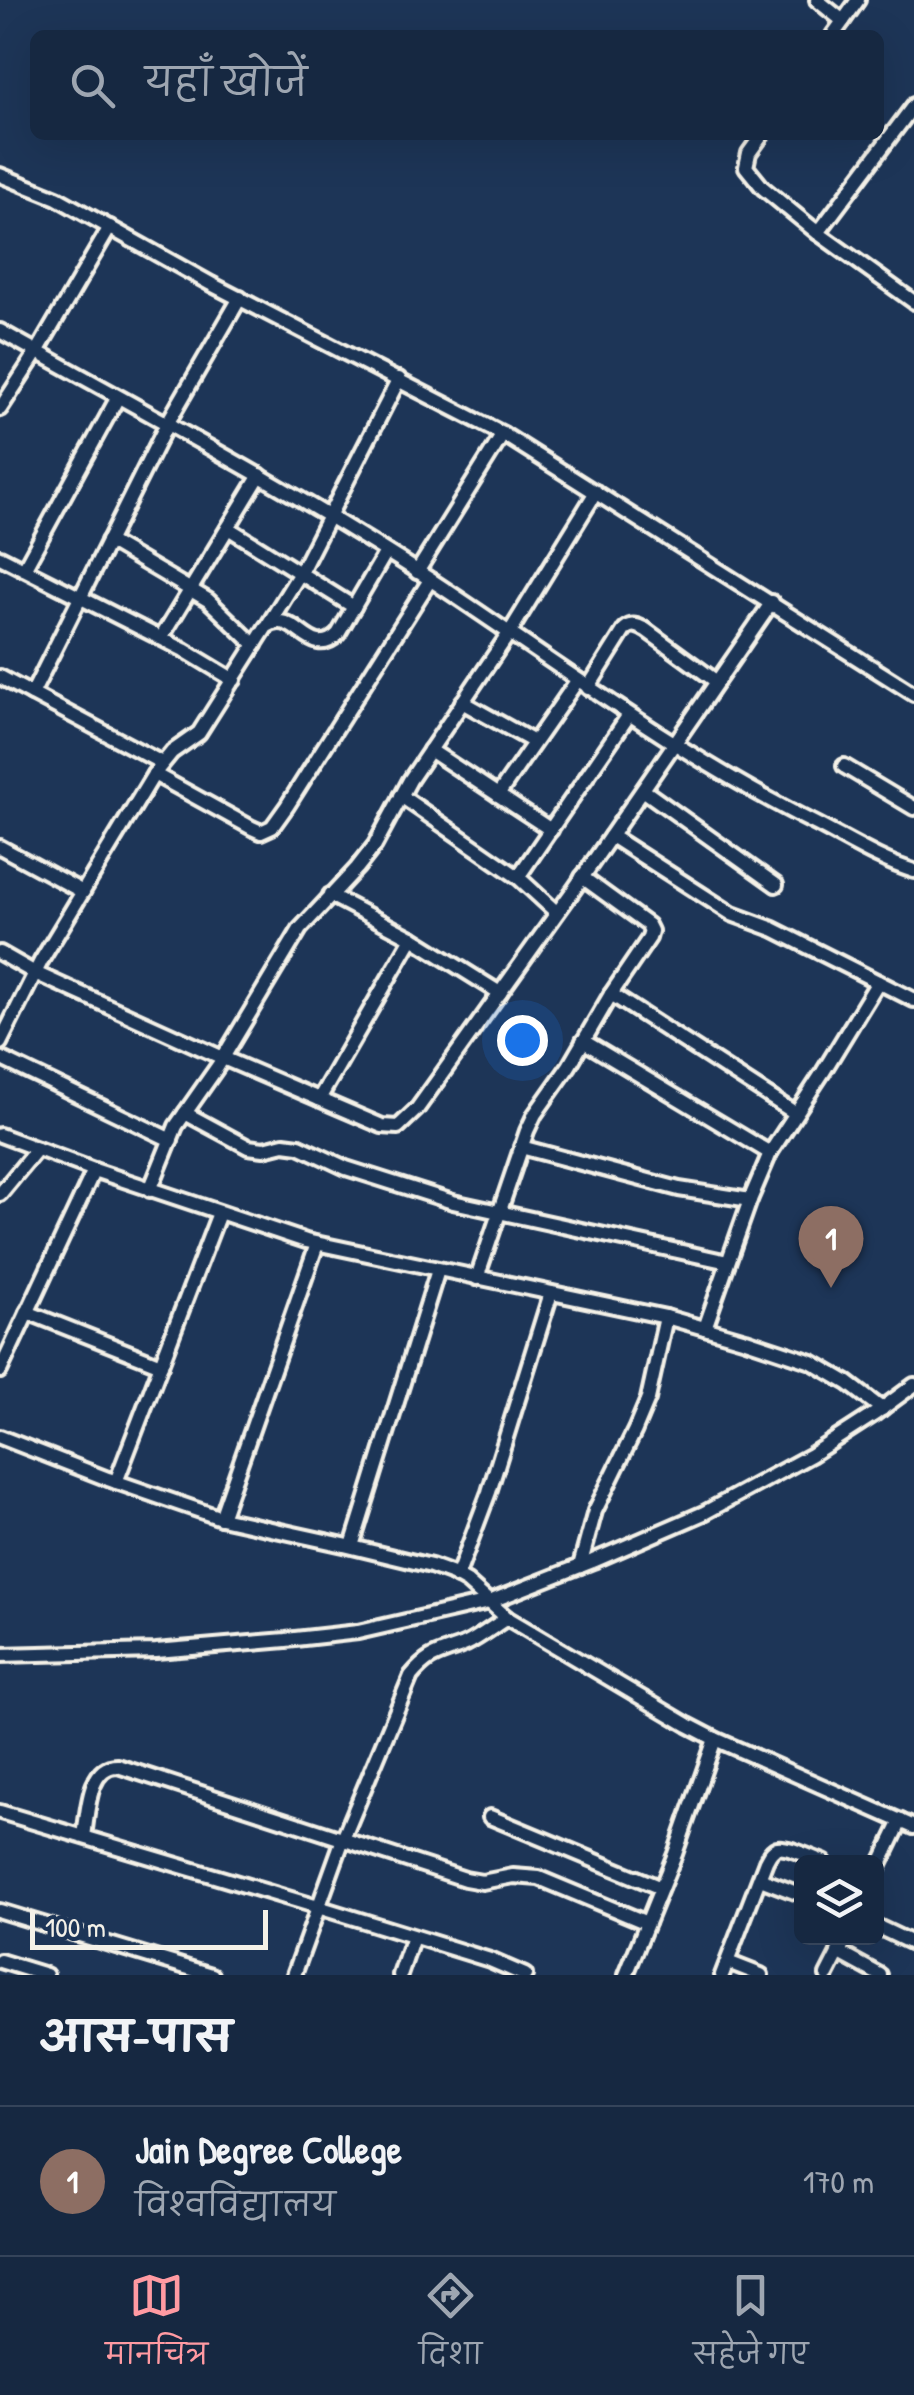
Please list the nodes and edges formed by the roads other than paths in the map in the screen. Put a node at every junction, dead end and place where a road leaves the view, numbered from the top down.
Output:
1 (817, 0) edge
2 (858, 0) edge
3 (843, 21) junction
4 (837, 30) edge
5 (914, 105) edge
6 (758, 140) edge
7 (0, 175) edge
8 (110, 227) junction
9 (818, 234) junction
10 (911, 294) edge
11 (240, 298) junction
12 (0, 331) edge
13 (37, 352) junction
14 (399, 378) junction
15 (118, 396) junction
16 (0, 408) edge
17 (168, 424) junction
18 (502, 434) junction
19 (260, 475) junction
20 (596, 492) junction
21 (330, 515) junction
22 (228, 528) junction
23 (108, 541) junction
24 (386, 552) junction
25 (0, 557) edge
26 (24, 569) junction
27 (300, 573) junction
28 (424, 576) junction
29 (190, 589) junction
30 (81, 598) junction
31 (772, 602) junction
32 (354, 607) junction
33 (269, 623) junction
34 (510, 632) junction
35 (160, 638) junction
36 (255, 645) junction
37 (0, 677) edge
38 (234, 680) junction
39 (718, 682) junction
40 (583, 685) junction
41 (32, 694) junction
42 (914, 694) edge
43 (462, 702) junction
44 (628, 715) junction
45 (534, 742) junction
46 (674, 745) junction
47 (430, 750) junction
48 (844, 766) dead end
49 (158, 768) junction
50 (642, 790) junction
51 (498, 795) junction
52 (401, 796) junction
53 (914, 808) edge
54 (550, 830) junction
55 (611, 836) junction
56 (0, 847) edge
57 (914, 871) edge
58 (518, 877) junction
59 (582, 877) junction
60 (776, 885) dead end
61 (82, 892) junction
62 (330, 895) junction
63 (556, 912) junction
64 (412, 938) junction
65 (0, 953) edge
66 (34, 973) junction
67 (878, 982) junction
68 (500, 992) junction
69 (611, 994) junction
70 (914, 1000) edge
71 (584, 1041) junction
72 (0, 1043) edge
73 (0, 1058) edge
74 (222, 1058) junction
75 (319, 1098) junction
76 (184, 1113) junction
77 (796, 1113) junction
78 (0, 1135) edge
79 (170, 1140) junction
80 (521, 1147) junction
81 (37, 1149) junction
82 (770, 1152) junction
83 (94, 1170) junction
84 (150, 1190) junction
85 (0, 1194) edge
86 (750, 1200) junction
87 (499, 1212) junction
88 (219, 1213) junction
89 (317, 1244) junction
90 (728, 1262) junction
91 (438, 1270) junction
92 (477, 1278) junction
93 (550, 1293) junction
94 (27, 1312) junction
95 (666, 1317) junction
96 (705, 1328) junction
97 (161, 1365) junction
98 (0, 1371) edge
99 (914, 1385) edge
100 (882, 1409) junction
101 (0, 1438) edge
102 (116, 1482) junction
103 (221, 1518) junction
104 (352, 1546) junction
105 (580, 1566) junction
106 (457, 1576) junction
107 (489, 1602) junction
108 (507, 1618) junction
109 (0, 1654) edge
110 (715, 1740) junction
111 (0, 1812) edge
112 (490, 1817) dead end
113 (908, 1824) edge
114 (84, 1836) junction
115 (342, 1838) junction
116 (803, 1855) edge
117 (884, 1860) edge
118 (760, 1879) junction
119 (661, 1888) junction
120 (794, 1892) edge
121 (318, 1907) junction
122 (0, 1910) edge
123 (647, 1922) junction
124 (884, 1930) edge
125 (413, 1937) junction
126 (914, 1944) edge
127 (842, 1945) edge
128 (838, 1952) junction
129 (0, 1961) edge
130 (725, 1969) edge
131 (46, 1975) edge
132 (212, 1975) edge
133 (294, 1975) edge
134 (400, 1975) edge
135 (525, 1975) edge
136 (626, 1975) edge
137 (761, 1975) edge
138 (827, 1975) edge
139 (880, 1975) edge

1 - 3 street
2 - 3 street
3 - 4 street
5 - 9 street
6 - 9 street
7 - 8 street
8 - 11 street
8 - 13 street
9 - 10 street
11 - 14 street
11 - 17 street
12 - 13 street
13 - 15 street
13 - 16 street
14 - 18 street
14 - 21 street
15 - 17 street
15 - 26 street
17 - 19 street
17 - 23 street
18 - 20 street
18 - 28 street
19 - 21 street
19 - 22 street
20 - 31 street
20 - 34 street
21 - 24 street
21 - 27 street
22 - 27 street
22 - 29 street
23 - 29 street
23 - 30 street
24 - 28 street
24 - 32 street
25 - 26 street
26 - 30 street
27 - 32 street
27 - 33 street
28 - 34 street
28 - 49 street
29 - 35 street
29 - 36 street
30 - 35 street
30 - 41 street
31 - 39 street
31 - 42 street
32 - 33 street
33 - 36 street
34 - 40 street
34 - 43 street
35 - 38 street
36 - 38 street
37 - 41 street
38 - 49 street
39 - 40 street
39 - 46 street
40 - 44 street
40 - 45 street
41 - 49 street
43 - 45 street
43 - 47 street
44 - 46 street
44 - 54 street
45 - 51 street
46 - 50 street
46 - 57 street
47 - 51 street
47 - 52 street
48 - 53 street
49 - 61 street
50 - 55 street
50 - 60 street
51 - 54 street
52 - 58 street
52 - 62 street
54 - 58 street
55 - 59 street
55 - 67 street
56 - 61 street
58 - 63 street
59 - 63 street
59 - 69 street
61 - 66 street
62 - 64 street
62 - 74 street
63 - 68 street
64 - 68 street
64 - 75 street
65 - 66 street
66 - 72 street
66 - 74 street
67 - 70 street
67 - 77 street
68 - 75 street
69 - 71 street
69 - 77 street
71 - 80 street
71 - 82 street
73 - 79 street
74 - 75 street
74 - 76 street
76 - 79 street
76 - 87 street
77 - 82 street
78 - 81 street
79 - 84 street
80 - 86 street
80 - 87 street
81 - 83 street
81 - 85 street
82 - 86 street
83 - 84 street
83 - 94 street
84 - 88 street
86 - 90 street
87 - 90 street
87 - 92 street
88 - 89 street
88 - 97 street
89 - 91 street
89 - 103 street
90 - 96 street
91 - 92 street
91 - 104 street
92 - 93 street
93 - 95 street
93 - 106 street
94 - 97 street
94 - 98 street
95 - 96 street
95 - 105 street
96 - 100 street
97 - 102 street
99 - 100 street
100 - 105 street
101 - 102 street
102 - 103 street
103 - 104 street
104 - 106 street
105 - 107 street
106 - 107 street
107 - 108 street
107 - 109 street
108 - 110 street
108 - 115 street
110 - 113 street
110 - 119 street
111 - 114 street
112 - 119 street
113 - 117 street
114 - 115 street
114 - 121 street
115 - 121 street
115 - 123 street
116 - 118 street
118 - 120 street
118 - 130 street
119 - 123 street
121 - 125 street
121 - 133 street
122 - 132 street
123 - 136 street
124 - 126 street
125 - 134 street
125 - 135 street
127 - 128 street
128 - 138 street
128 - 139 street
129 - 131 street
130 - 137 street

